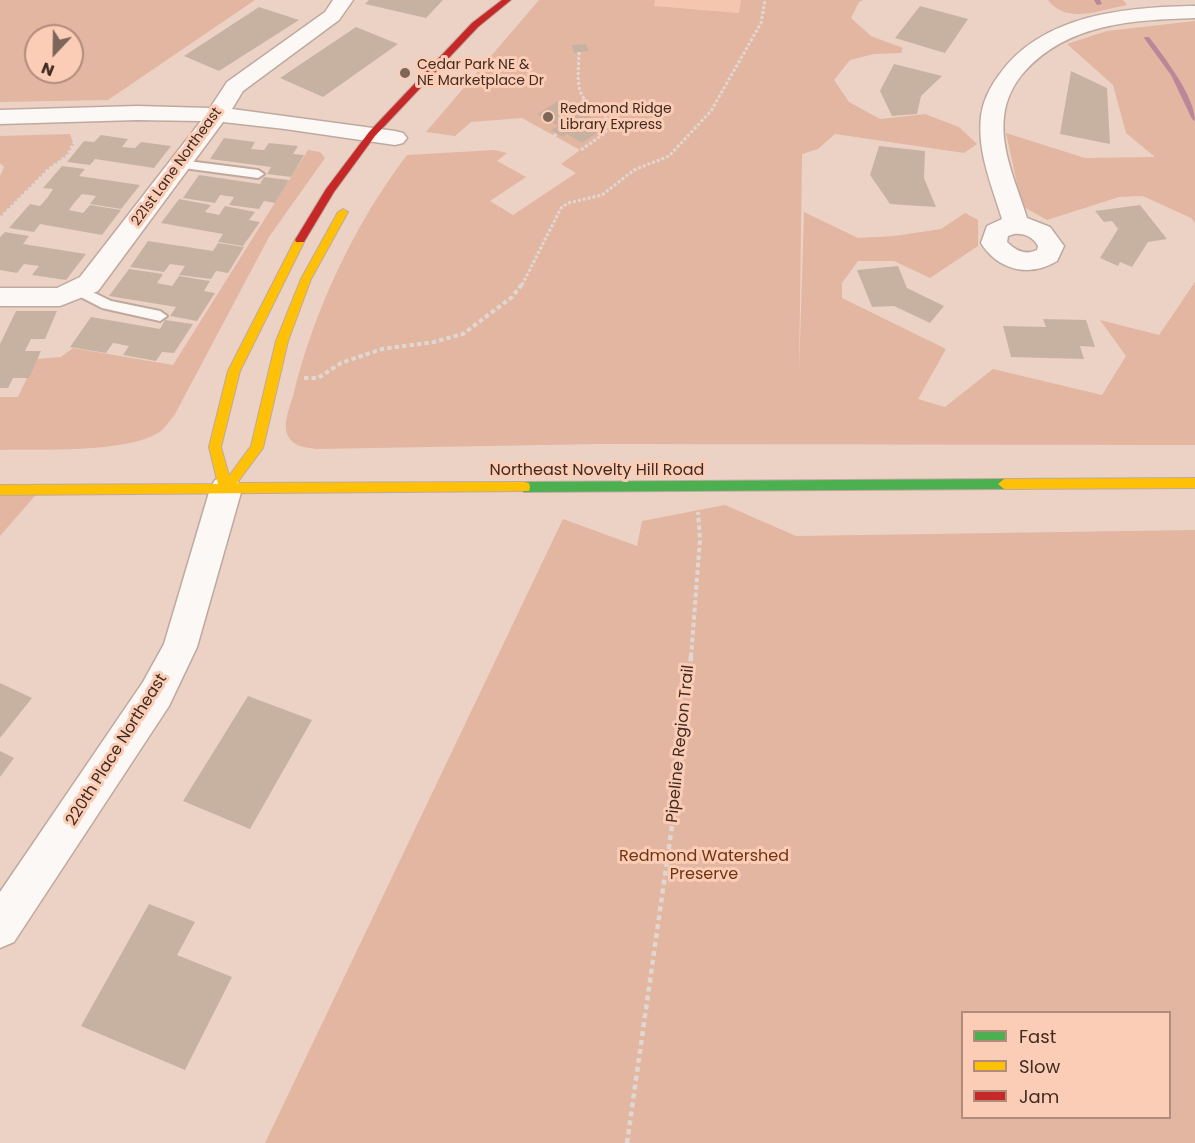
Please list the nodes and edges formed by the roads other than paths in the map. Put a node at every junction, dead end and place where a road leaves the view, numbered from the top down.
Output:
1 (343, 0) edge
2 (503, 4) edge
3 (1195, 12) edge
4 (493, 28) dead end
5 (217, 115) junction
6 (0, 117) edge
7 (388, 139) junction
8 (180, 164) junction
9 (258, 174) dead end
10 (353, 197) dead end
11 (1016, 225) dead end
12 (78, 290) junction
13 (0, 297) edge
14 (160, 316) dead end
15 (1195, 483) edge
16 (226, 489) junction
17 (0, 490) edge
18 (0, 928) edge

1 - 5 street, 221st Lane Northeast
2 - 4 street
2 - 7 street
3 - 11 street
5 - 6 street
5 - 7 street
5 - 8 street, 221st Lane Northeast
7 - 16 street
8 - 9 lane
8 - 12 street, 221st Lane Northeast
10 - 16 street
12 - 13 street, 221st Lane Northeast
12 - 14 lane
15 - 16 street, Northeast Novelty Hill Road
16 - 17 street, Northeast Novelty Hill Road
16 - 18 street, 220th Place Northeast

